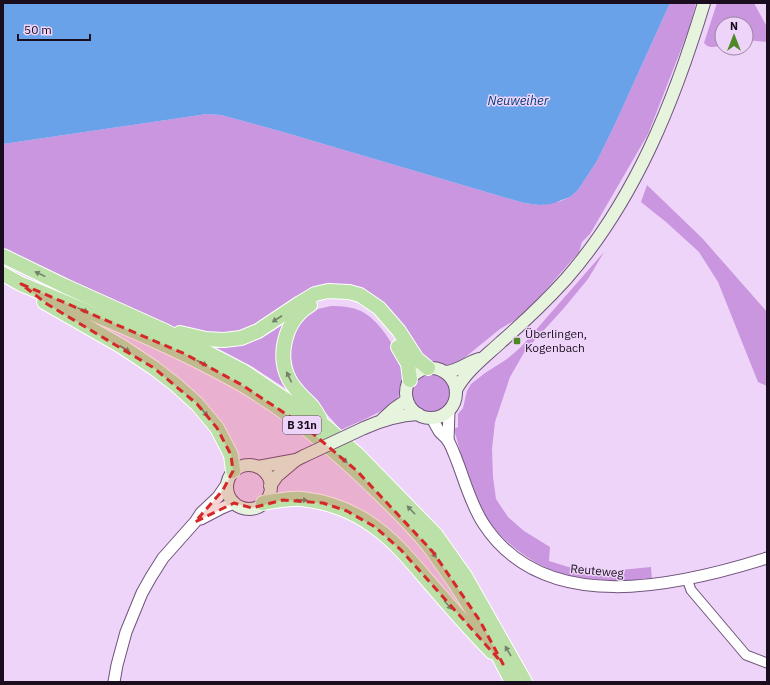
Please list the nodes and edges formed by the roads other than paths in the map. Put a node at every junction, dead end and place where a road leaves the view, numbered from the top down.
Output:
1 (704, 3) edge
2 (3, 256) edge
3 (3, 274) edge
4 (21, 284) junction
5 (165, 331) junction
6 (482, 358) junction
7 (428, 368) junction
8 (445, 372) junction
9 (410, 380) junction
10 (456, 390) junction
11 (407, 400) junction
12 (449, 410) junction
13 (418, 414) junction
14 (432, 418) junction
15 (382, 420) junction
16 (325, 426) junction
17 (448, 441) junction
18 (300, 458) junction
19 (258, 467) junction
20 (233, 471) junction
21 (227, 484) junction
22 (270, 486) junction
23 (234, 503) junction
24 (263, 503) junction
25 (195, 522) junction
26 (767, 558) edge
27 (687, 579) junction
28 (767, 663) edge
29 (503, 664) junction
30 (114, 682) edge
31 (512, 682) edge
32 (525, 682) edge

1 - 6 main road
5 -> 2 highway, B 31n
3 - 4 highway, B 31n
4 -> 20 highway
4 -> 29 highway, B 31n
7 -> 5 highway
5 - 16 highway, B 31n
6 - 8 main road
6 - 10 main road
7 - 8 main road
7 - 9 main road
8 - 10 main road
9 - 11 main road
16 -> 9 highway
10 - 12 main road
11 - 13 main road
11 - 15 main road
12 - 14 main road
12 - 17 street, Reuteweg
13 - 14 main road
13 - 15 main road
14 - 17 street, Reuteweg
15 - 18 main road, bridge
32 -> 16 highway, B 31n
17 - 27 street, Reuteweg
18 - 19 main road
18 - 22 main road
19 - 20 main road
19 - 22 main road
20 - 21 main road
21 - 23 main road
21 - 25 street
22 - 24 main road
23 - 24 main road
23 - 25 street
24 -> 29 highway
25 - 30 street
26 - 27 street, Reuteweg
27 - 28 street
29 - 31 highway, B 31n

